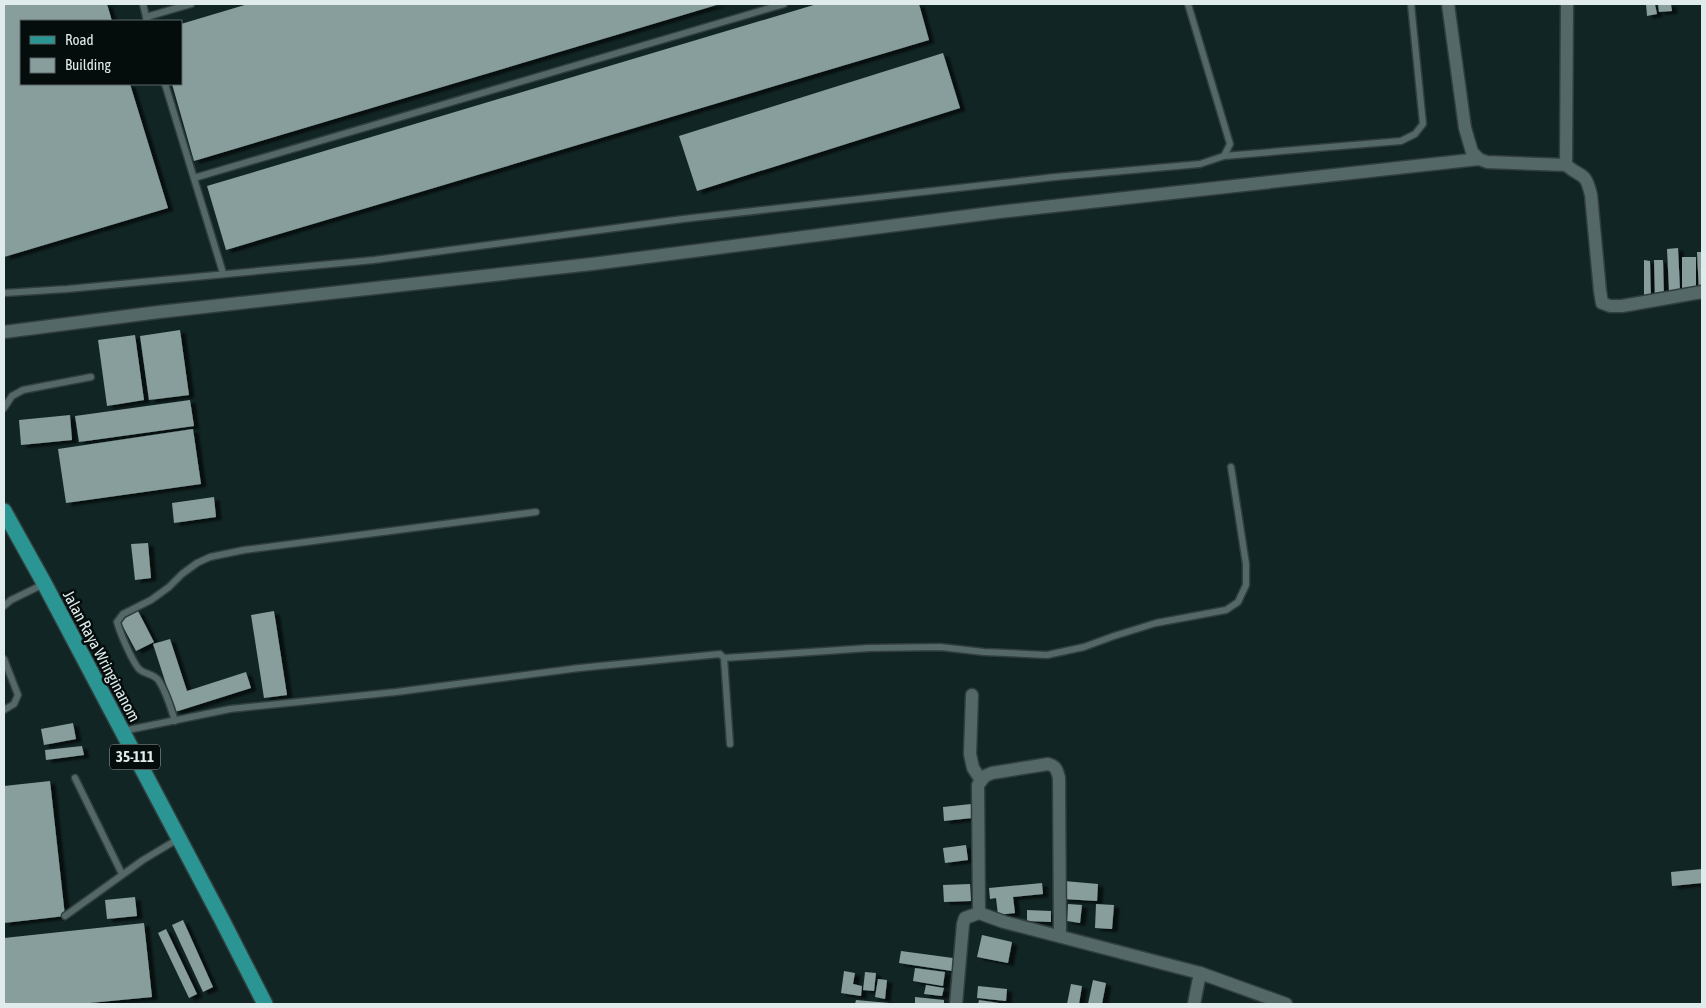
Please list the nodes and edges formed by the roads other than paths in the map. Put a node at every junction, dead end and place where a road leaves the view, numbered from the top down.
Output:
1 (143, 4) edge
2 (191, 4) edge
3 (784, 4) edge
4 (1188, 4) edge
5 (1411, 4) edge
6 (1448, 4) edge
7 (1567, 4) edge
8 (147, 19) edge
9 (165, 85) edge
10 (1224, 156) junction
11 (1479, 159) junction
12 (1566, 165) junction
13 (194, 178) junction
14 (223, 274) junction
15 (1702, 292) edge
16 (4, 293) edge
17 (4, 332) edge
18 (91, 377) dead end
19 (4, 408) edge
20 (1231, 467) dead end
21 (4, 511) edge
22 (536, 512) dead end
23 (44, 583) junction
24 (4, 606) edge
25 (724, 658) junction
26 (4, 659) edge
27 (972, 695) dead end
28 (4, 710) edge
29 (176, 721) junction
30 (122, 731) junction
31 (730, 744) dead end
32 (75, 778) dead end
33 (981, 780) junction
34 (173, 842) junction
35 (122, 874) junction
36 (979, 914) junction
37 (65, 916) dead end
38 (1060, 935) junction
39 (1200, 973) junction
40 (265, 1004) edge
41 (956, 1004) edge
42 (1194, 1004) edge
43 (1286, 1004) edge

1 - 8 lane
2 - 8 lane
3 - 13 lane
4 - 10 lane
5 - 10 lane
6 - 11 street
7 - 12 street
9 - 13 lane
10 - 14 lane
11 - 12 street
11 - 17 street
12 - 15 street
13 - 14 lane
14 - 16 lane
18 - 19 lane
20 - 25 lane
21 - 23 main road, Jalan Raya Wringinanom / 35-111
22 - 29 lane
23 - 24 lane
23 - 30 main road, Jalan Raya Wringinanom / 35-111
25 - 29 lane
25 - 31 lane
26 - 28 lane
27 - 33 street
29 - 30 lane
30 - 34 main road, Jalan Raya Wringinanom / 35-111
32 - 35 lane
33 - 36 street
33 - 38 street
34 - 35 lane
34 - 40 main road, Jalan Raya Wringinanom / 35-111
35 - 37 lane
36 - 38 street
36 - 41 street
38 - 39 street
39 - 42 street
39 - 43 street

